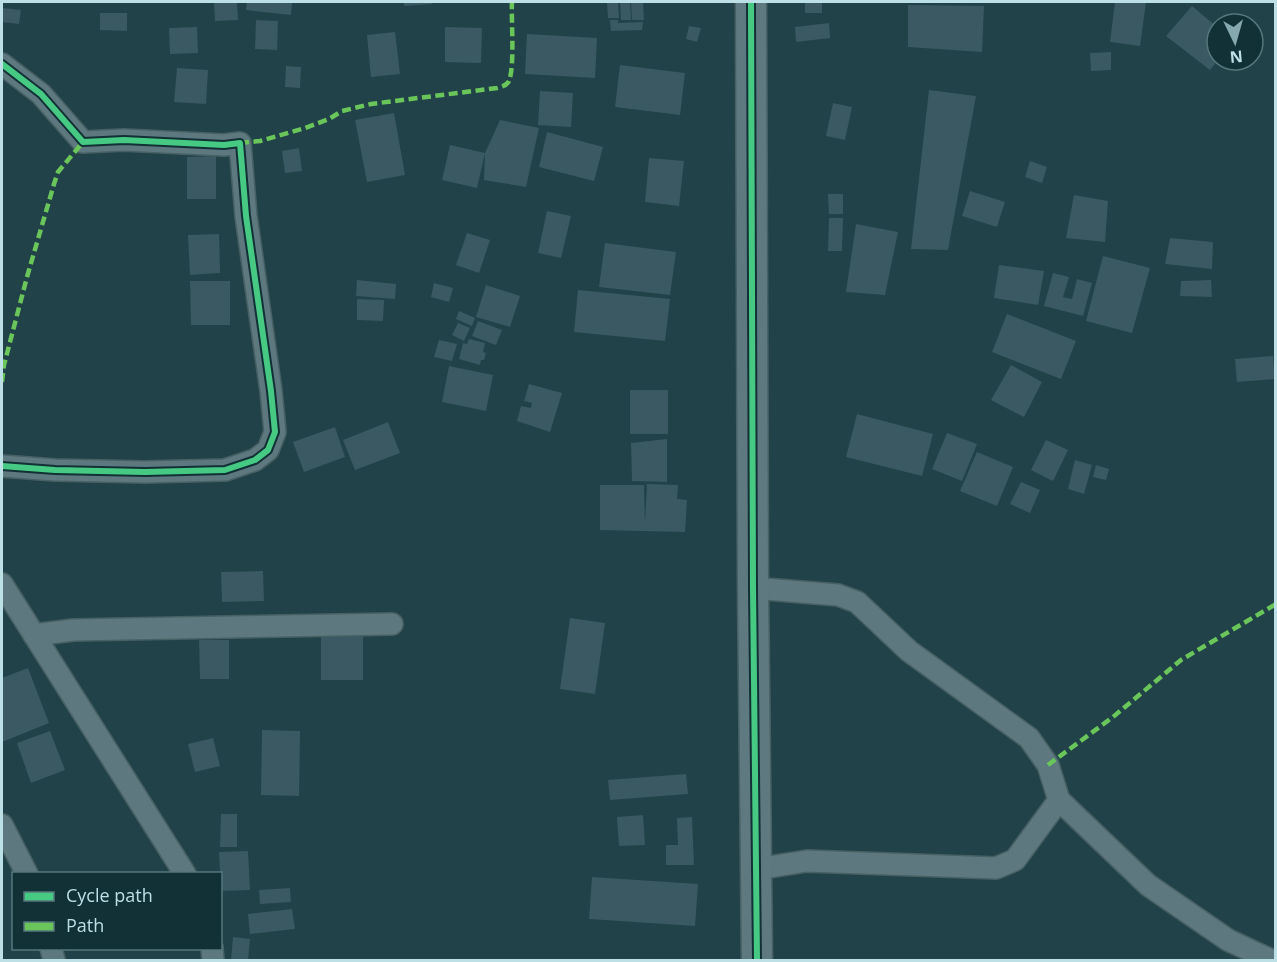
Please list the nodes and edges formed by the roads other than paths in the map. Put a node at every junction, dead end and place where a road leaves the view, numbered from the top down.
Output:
1 (751, 2) edge
2 (2, 64) edge
3 (2, 466) edge
4 (2, 584) edge
5 (753, 588) junction
6 (392, 624) dead end
7 (34, 635) junction
8 (1059, 800) junction
9 (2, 825) edge
10 (757, 868) junction
11 (26, 872) edge
12 (184, 872) edge
13 (757, 960) edge
14 (1271, 960) edge

1 - 5 street
2 - 3 street
4 - 7 street
5 - 8 street
5 - 10 street
6 - 7 street
7 - 12 street
8 - 10 street
8 - 14 street
9 - 11 street
10 - 13 street

